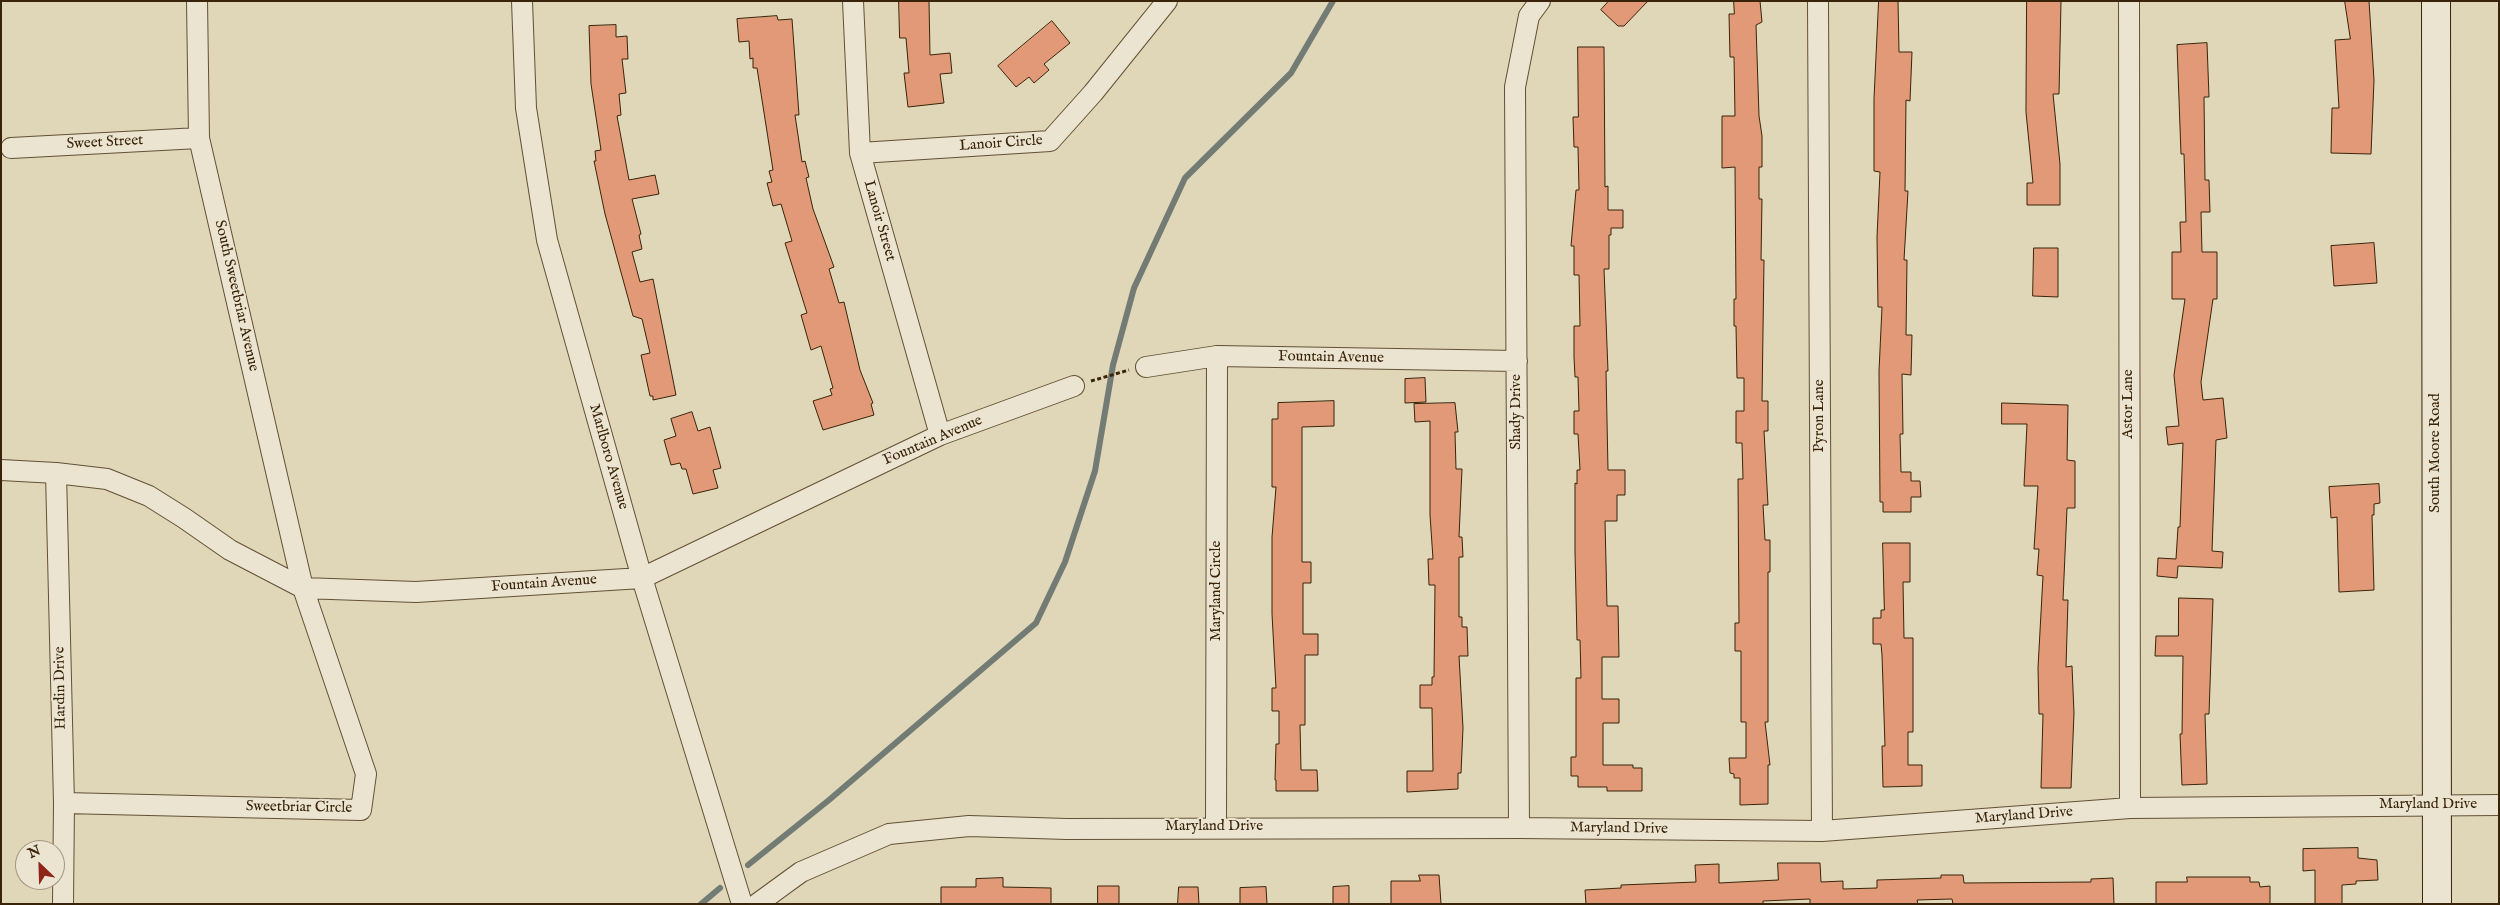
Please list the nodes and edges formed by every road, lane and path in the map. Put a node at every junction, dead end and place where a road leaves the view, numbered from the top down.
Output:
1 (197, 1) edge
2 (522, 1) edge
3 (853, 1) edge
4 (1167, 1) edge
5 (1540, 1) edge
6 (1818, 1) edge
7 (2129, 1) edge
8 (2436, 1) edge
9 (199, 138) junction
10 (11, 148) dead end
11 (860, 153) junction
12 (1217, 356) junction
13 (1517, 361) junction
14 (1146, 367) dead end
15 (1122, 372) dead end
16 (1096, 379) dead end
17 (1074, 386) dead end
18 (940, 435) junction
19 (1, 470) edge
20 (56, 472) junction
21 (642, 578) junction
22 (303, 588) junction
23 (64, 803) junction
24 (2435, 805) junction
25 (2499, 806) edge
26 (2130, 808) junction
27 (1216, 827) junction
28 (1520, 828) junction
29 (1822, 831) junction
30 (63, 904) edge
31 (742, 904) edge
32 (757, 904) edge
33 (2437, 904) edge

1 - 9 street, South Sweetbriar Avenue
2 - 21 street, Marlboro Avenue
3 - 11 street, Lanoir Street
4 - 11 street, Lanoir Circle
5 - 13 street, Shady Drive
6 - 29 street, Pyron Lane
7 - 26 street, Astor Lane
8 - 24 main road, South Moore Road
9 - 10 street, Sweet Street
9 - 22 street, South Sweetbriar Avenue
11 - 18 street, Lanoir Street
12 - 13 street, Fountain Avenue
12 - 14 street, Fountain Avenue
12 - 27 street, Maryland Circle
13 - 28 street, Shady Drive
15 - 16 path
17 - 18 street, Fountain Avenue
18 - 21 street, Fountain Avenue
19 - 20 street, Fountain Avenue
20 - 22 street, Fountain Avenue
20 - 23 street, Hardin Drive
21 - 22 street, Fountain Avenue
21 - 31 street, Marlboro Avenue
22 - 23 street, Sweetbriar Circle
23 - 30 street, Hardin Drive
24 - 25 street, Maryland Drive
24 - 26 street, Maryland Drive
24 - 33 main road, South Moore Road
26 - 29 street, Maryland Drive
27 - 28 street, Maryland Drive
27 - 32 street, Maryland Drive
28 - 29 street, Maryland Drive

